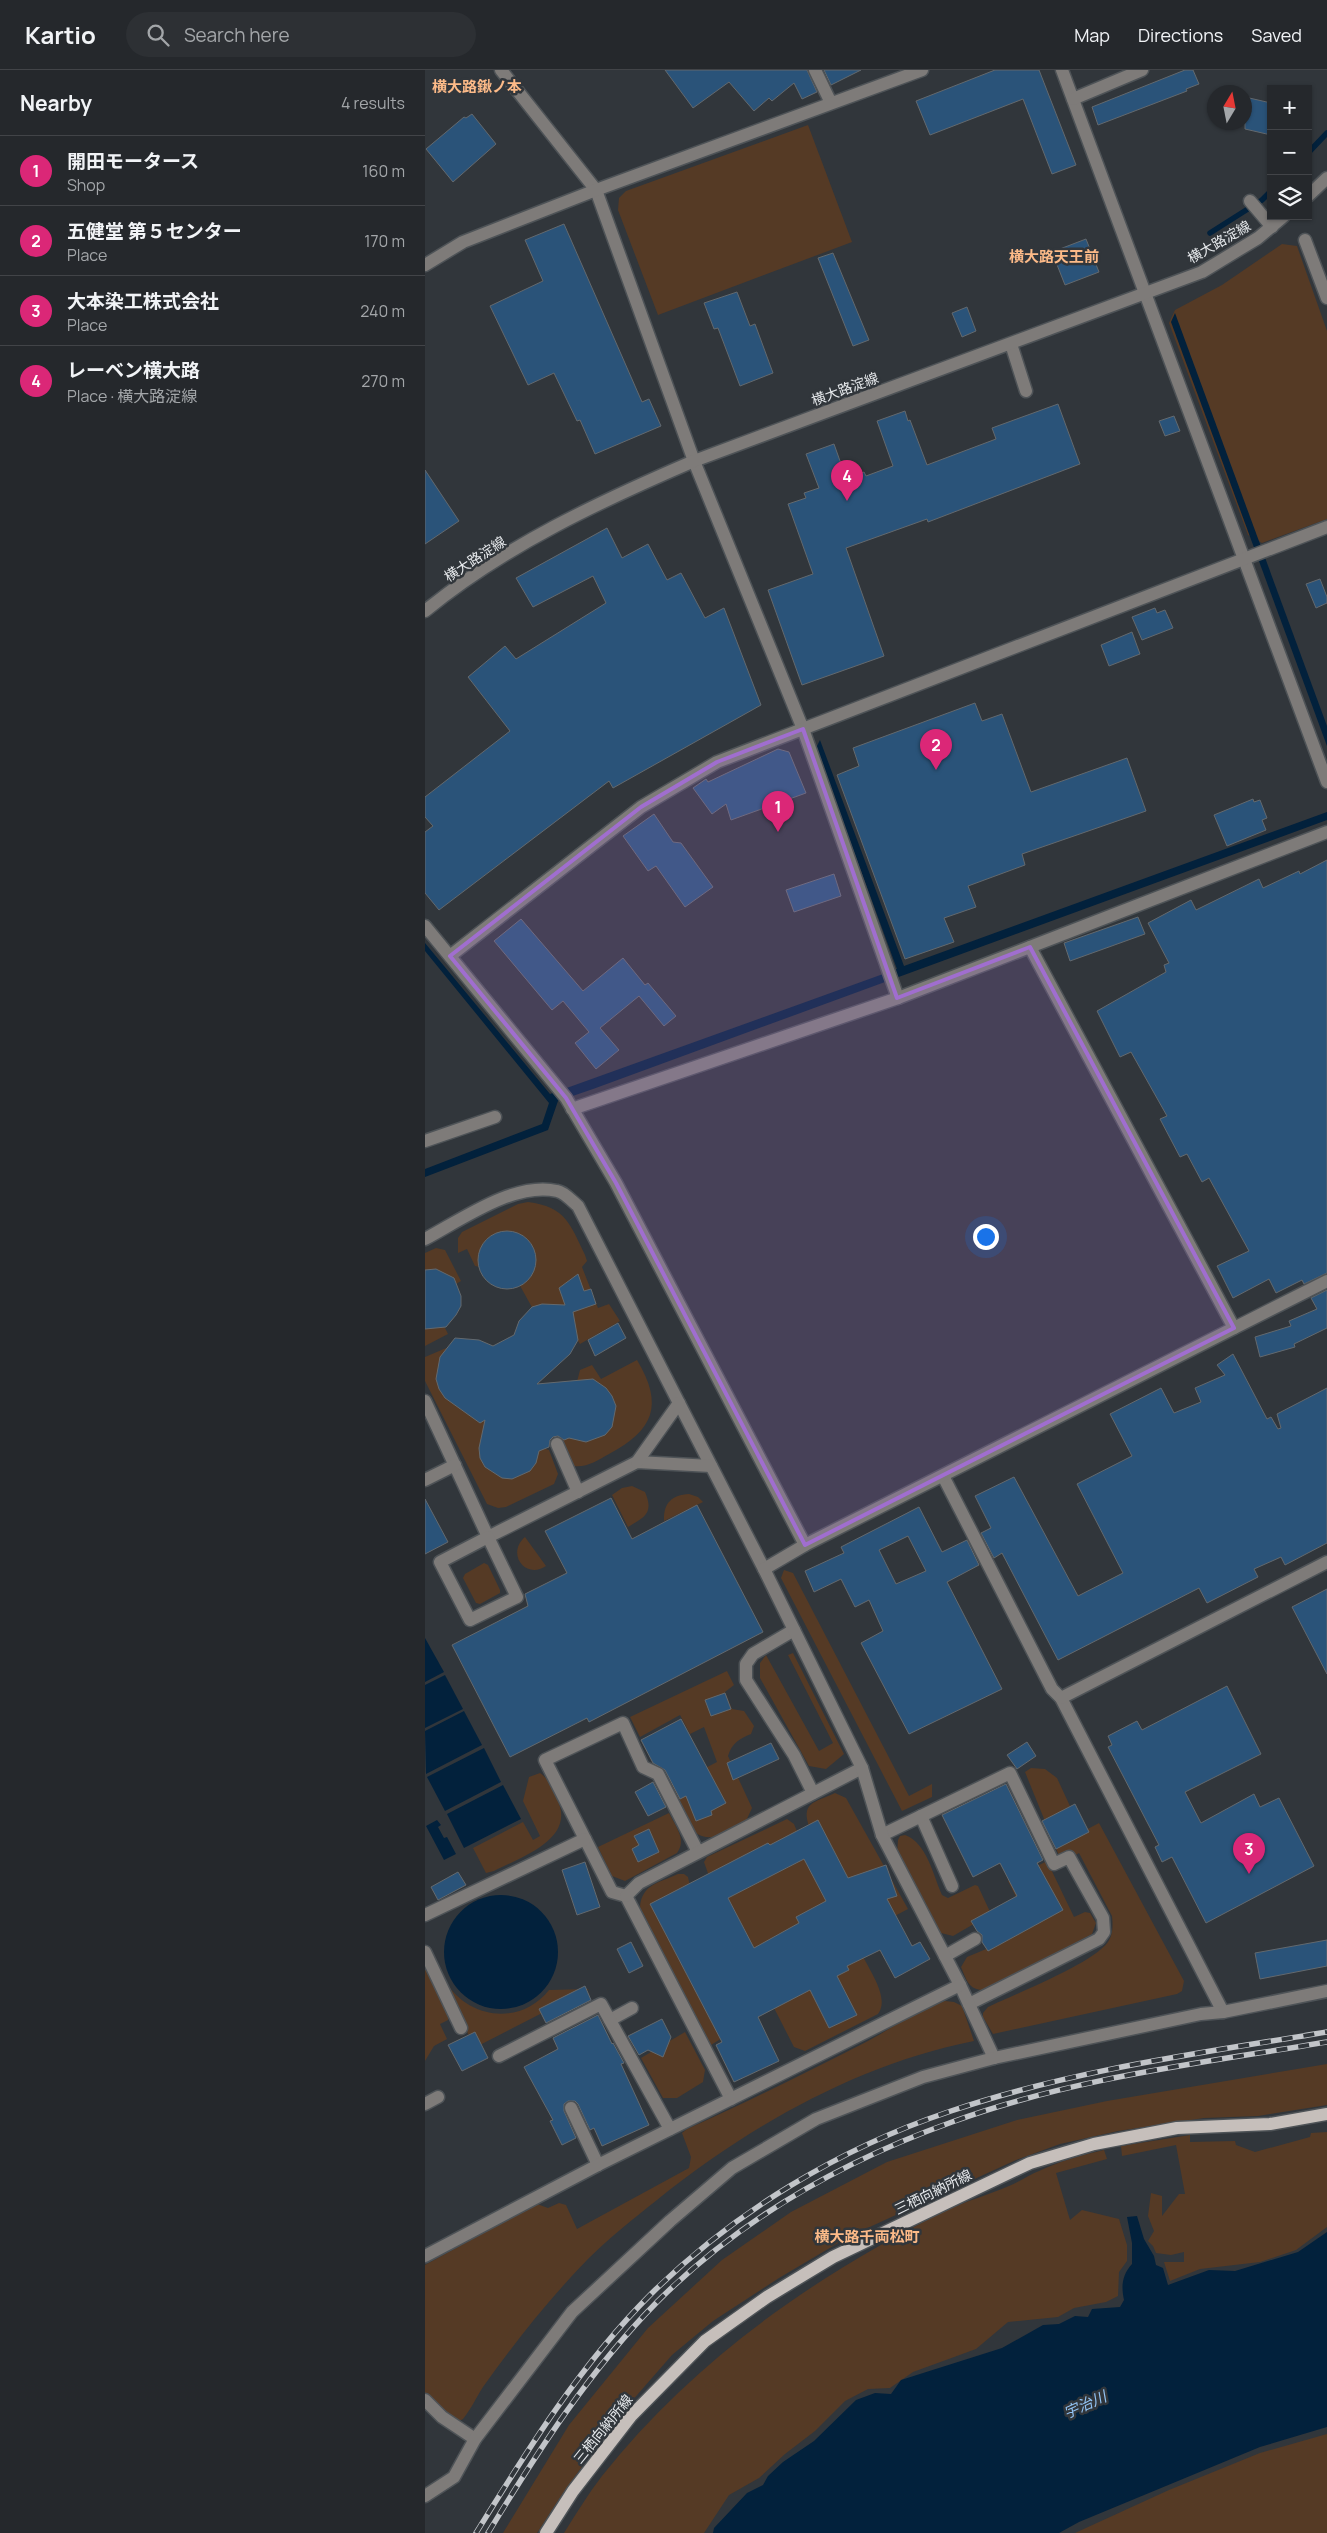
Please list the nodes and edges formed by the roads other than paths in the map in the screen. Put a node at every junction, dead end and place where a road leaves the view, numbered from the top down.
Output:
1 (501, 70) edge
2 (815, 70) edge
3 (922, 70) edge
4 (1063, 70) edge
5 (1142, 70) edge
6 (1073, 99) junction
7 (831, 103) junction
8 (1327, 178) edge
9 (596, 190) junction
10 (1312, 192) edge
11 (1254, 205) dead end
12 (1280, 220) edge
13 (1272, 227) junction
14 (1305, 240) dead end
15 (425, 265) edge
16 (1146, 293) junction
17 (1327, 298) edge
18 (1011, 344) junction
19 (1026, 391) dead end
20 (694, 462) junction
21 (1327, 527) edge
22 (1243, 559) junction
23 (425, 610) edge
24 (803, 729) junction
25 (1326, 775) edge
26 (1327, 832) edge
27 (425, 926) edge
28 (1030, 947) junction
29 (450, 956) junction
30 (896, 994) junction
31 (569, 1103) junction
32 (495, 1116) dead end
33 (425, 1141) edge
34 (425, 1239) edge
35 (1327, 1281) edge
36 (1233, 1328) junction
37 (425, 1401) edge
38 (679, 1403) junction
39 (557, 1444) dead end
40 (637, 1462) junction
41 (455, 1465) junction
42 (711, 1466) junction
43 (943, 1476) junction
44 (425, 1480) edge
45 (578, 1492) junction
46 (487, 1537) junction
47 (805, 1545) junction
48 (1327, 1562) edge
49 (764, 1569) junction
50 (794, 1630) junction
51 (1061, 1698) junction
52 (862, 1768) junction
53 (813, 1793) junction
54 (921, 1816) junction
55 (882, 1835) junction
56 (585, 1838) junction
57 (698, 1852) junction
58 (952, 1886) dead end
59 (626, 1896) junction
60 (425, 1916) edge
61 (975, 1939) dead end
62 (425, 1952) edge
63 (945, 1956) junction
64 (960, 1986) junction
65 (1327, 1990) edge
66 (969, 2004) junction
67 (632, 2008) dead end
68 (1223, 2012) junction
69 (610, 2020) junction
70 (461, 2028) dead end
71 (499, 2056) dead end
72 (994, 2058) junction
73 (438, 2097) dead end
74 (731, 2099) junction
75 (425, 2104) edge
76 (571, 2108) dead end
77 (1327, 2114) edge
78 (669, 2129) junction
79 (598, 2164) junction
80 (425, 2256) edge
81 (425, 2400) edge
82 (475, 2439) junction
83 (425, 2496) edge
84 (546, 2533) edge

1 - 9 street
2 - 7 street
3 - 7 street
4 - 6 street
5 - 6 street
6 - 16 street
7 - 9 street
8 - 10 street
9 - 15 street
9 - 20 street
11 - 13 street
12 - 13 street, 横大路淀線
13 - 16 street, 横大路淀線
14 - 17 street
16 - 18 street, 横大路淀線
16 - 22 street
18 - 19 street
18 - 20 street, 横大路淀線
20 - 23 street, 横大路淀線
20 - 24 street
21 - 22 street
22 - 24 street
22 - 25 street
24 - 29 street
24 - 30 street
26 - 28 street
27 - 29 street
28 - 30 street
28 - 36 street
29 - 31 street
30 - 31 street
31 - 47 street
32 - 33 street
34 - 38 street
35 - 36 street
36 - 43 street
37 - 41 street
38 - 40 street
38 - 42 street
39 - 45 street
40 - 42 street
40 - 45 street
41 - 44 street
41 - 46 street
42 - 49 street
43 - 47 street
43 - 51 street
45 - 46 street
46 - 46 street
47 - 49 street
48 - 51 street
49 - 50 street
50 - 52 street
50 - 53 street
51 - 68 street
52 - 53 street
52 - 55 street
53 - 57 street
54 - 55 street
54 - 58 street
54 - 66 street
55 - 63 street
56 - 57 street
56 - 59 street
56 - 60 street
57 - 59 street
59 - 74 street
61 - 63 street
62 - 70 street
63 - 64 street
64 - 66 street
64 - 74 street
65 - 68 street
66 - 72 street
67 - 69 street
68 - 72 street
69 - 71 street
69 - 78 street
72 - 82 street
73 - 75 street
74 - 78 street
76 - 79 street
77 - 84 main road, 三栖向納所線
78 - 79 street
79 - 80 street
81 - 82 street
82 - 83 street

